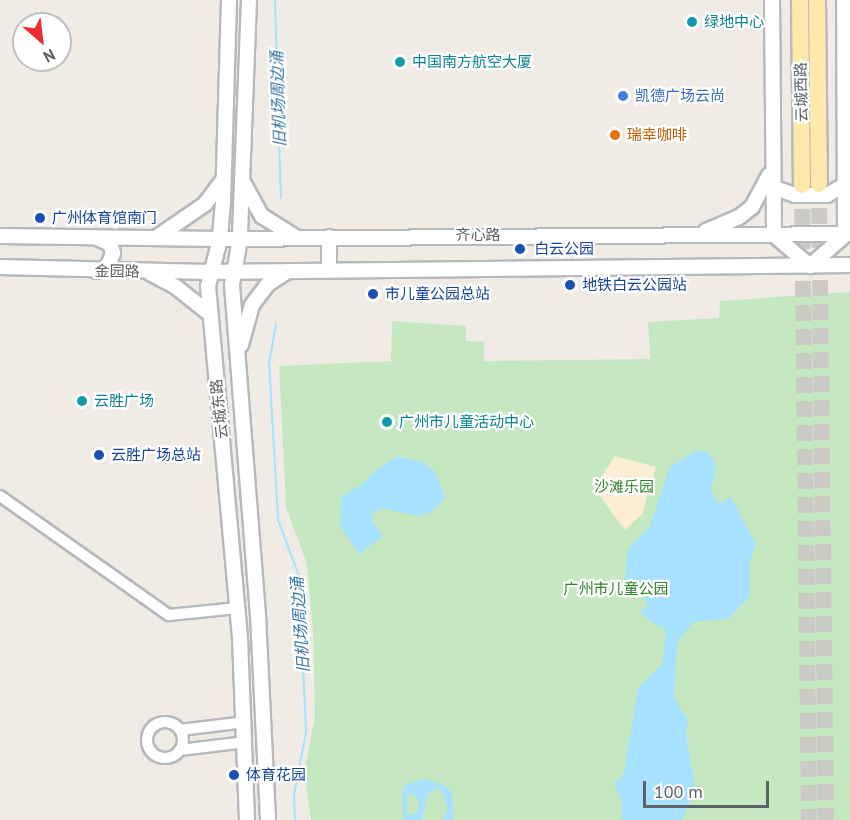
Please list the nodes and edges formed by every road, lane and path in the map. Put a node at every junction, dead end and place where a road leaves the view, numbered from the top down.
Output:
1 (230, 0) edge
2 (249, 0) edge
3 (772, 0) edge
4 (800, 0) edge
5 (817, 0) edge
6 (844, 0) edge
7 (225, 131) junction
8 (244, 132) junction
9 (772, 164) junction
10 (847, 177) edge
11 (224, 178) junction
12 (242, 181) junction
13 (819, 184) tunnel mouth
14 (802, 185) tunnel mouth
15 (772, 187) junction
16 (847, 234) edge
17 (694, 235) junction
18 (774, 235) junction
19 (0, 236) edge
20 (93, 237) junction
21 (156, 237) junction
22 (329, 237) junction
23 (297, 238) junction
24 (220, 239) junction
25 (240, 239) junction
26 (850, 265) edge
27 (810, 266) junction
28 (0, 267) edge
29 (289, 270) junction
30 (329, 270) junction
31 (96, 271) junction
32 (233, 271) junction
33 (147, 272) junction
34 (209, 272) junction
35 (210, 314) junction
36 (239, 350) junction
37 (0, 496) edge
38 (238, 608) junction
39 (246, 722) junction
40 (180, 730) junction
41 (246, 742) junction
42 (180, 750) junction
43 (247, 820) edge
44 (268, 820) edge

1 - 7 main road, 云城东路
2 - 8 main road, 云城东路
3 - 9 main road
4 - 14 main road, 云城西路
5 - 13 main road, 云城西路
6 - 10 main road
7 - 8 main road
7 - 11 main road, 云城东路
8 - 12 main road, 云城东路
9 - 15 main road
9 - 17 main road
10 - 15 main road
10 - 16 main road
11 - 21 main road
11 - 24 main road, 云城东路
12 - 23 main road
12 - 25 main road, 云城东路
15 - 18 main road
16 - 18 main road, 齐心路
16 - 27 main road
17 - 18 main road, 齐心路
17 - 22 main road, 齐心路
18 - 27 main road
19 - 20 main road
20 - 21 main road
20 - 31 main road
21 - 24 main road
22 - 23 main road, 齐心路
22 - 30 main road
23 - 25 main road, 齐心路
24 - 25 main road, 齐心路
24 - 34 main road, 云城东路
25 - 32 main road, 云城东路
26 - 27 main road
27 - 30 main road
28 - 31 main road, 金园路
29 - 30 main road
29 - 32 main road
29 - 36 main road
31 - 33 main road, 金园路
32 - 34 main road, 金园路
32 - 36 main road, 云城东路
33 - 34 main road, 金园路
33 - 35 main road
34 - 35 main road, 云城东路
35 - 38 main road, 云城东路
36 - 44 main road, 云城东路
37 - 38 street
38 - 39 main road, 云城东路
39 - 40 street
39 - 41 main road, 云城东路
40 - 42 street
40 - 42 street
41 - 42 street
41 - 43 main road, 云城东路

